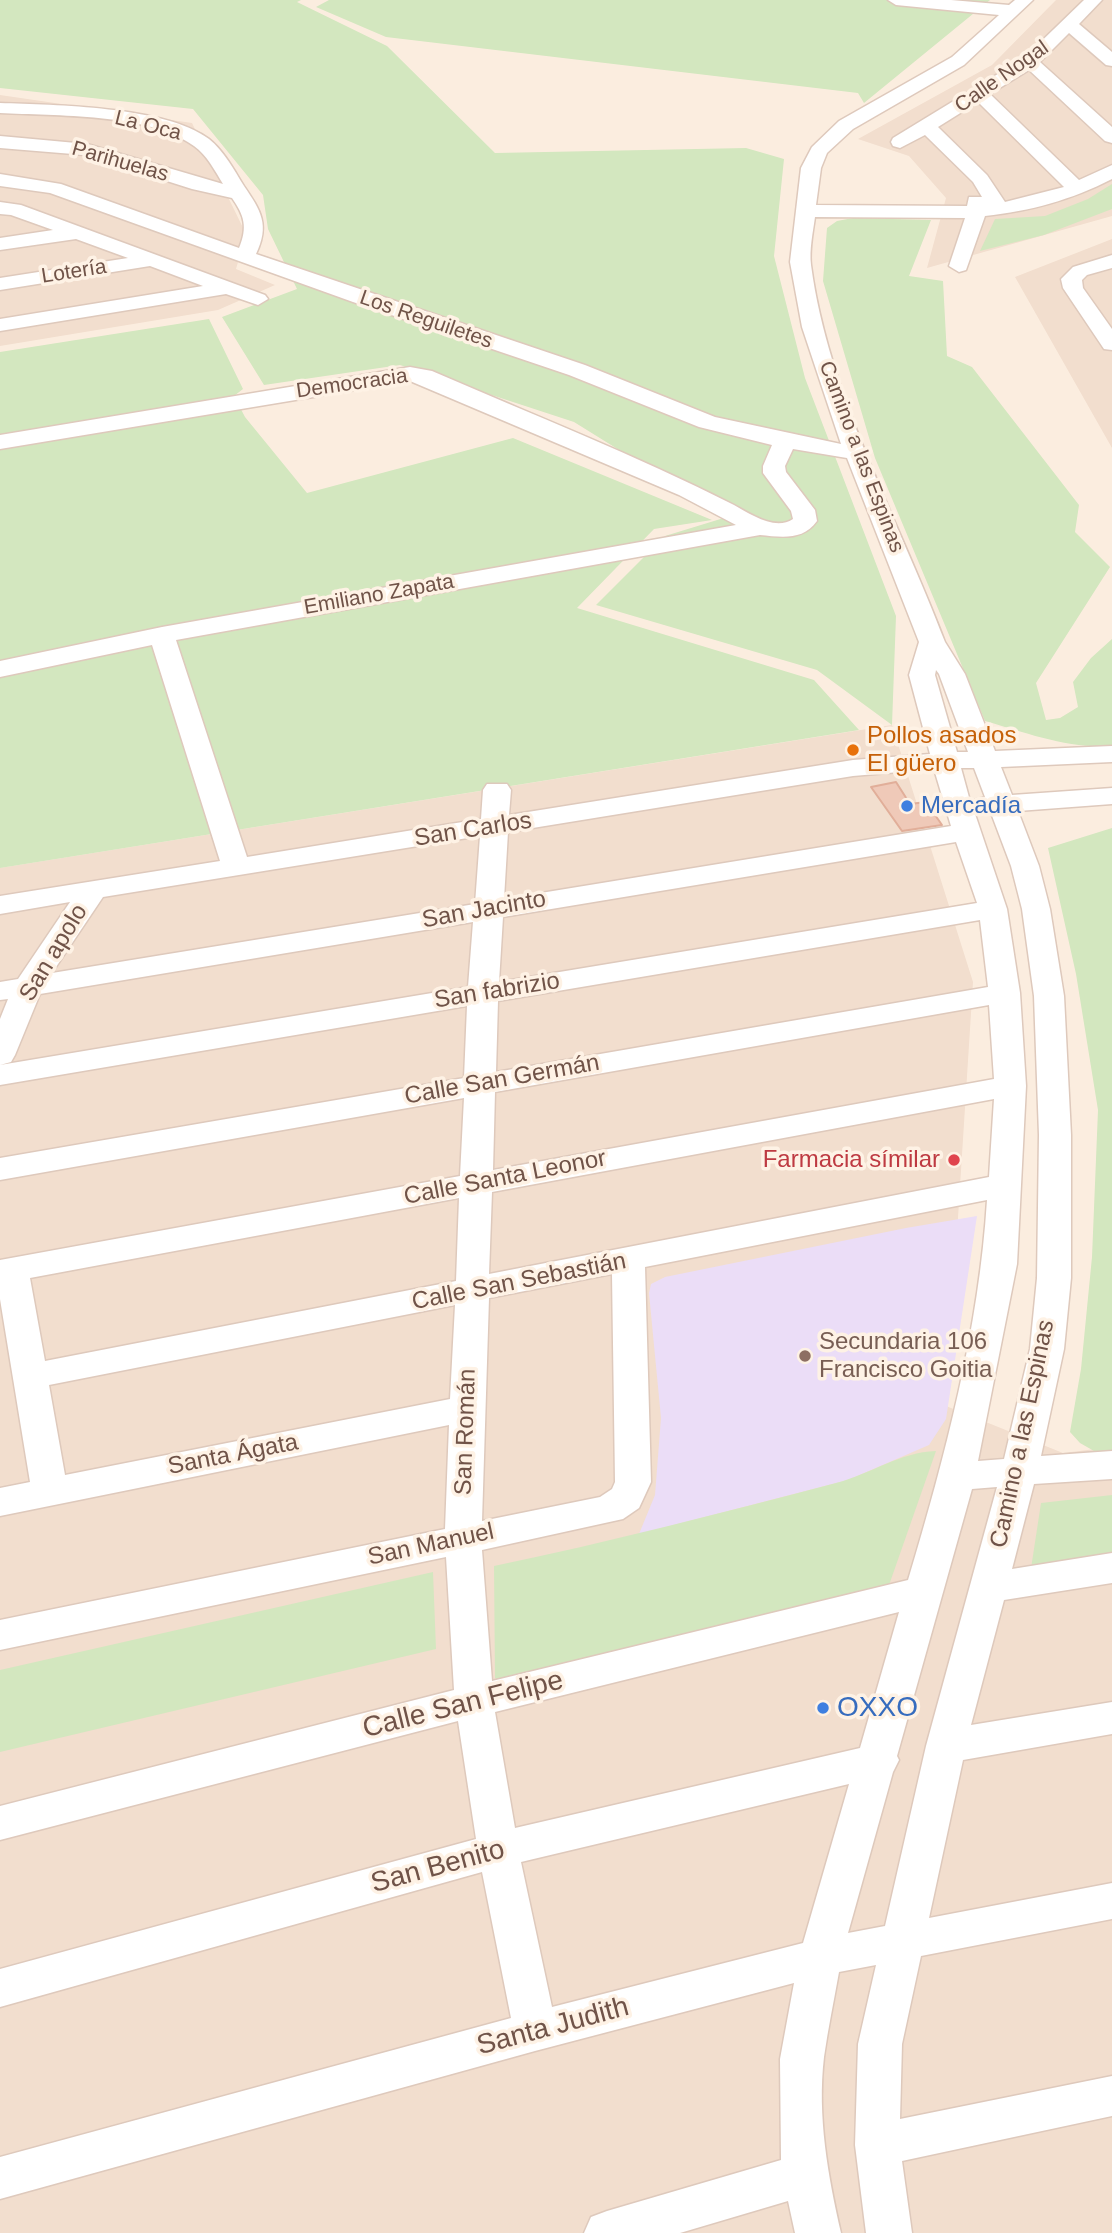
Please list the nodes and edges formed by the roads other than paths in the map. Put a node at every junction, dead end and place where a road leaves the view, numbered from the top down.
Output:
1 (896, 0) edge
2 (1094, 0) edge
3 (1020, 5) edge
4 (1070, 25) junction
5 (1112, 61) edge
6 (1030, 62) junction
7 (981, 95) junction
8 (0, 108) edge
9 (928, 127) junction
10 (1112, 137) edge
11 (0, 142) edge
12 (900, 142) dead end
13 (1112, 171) edge
14 (0, 180) edge
15 (38, 184) junction
16 (1078, 190) junction
17 (239, 193) junction
18 (808, 204) junction
19 (987, 206) junction
20 (1, 208) edge
21 (76, 232) junction
22 (0, 244) edge
23 (244, 257) junction
24 (149, 260) junction
25 (1112, 261) edge
26 (959, 266) dead end
27 (0, 284) edge
28 (227, 288) junction
29 (258, 299) dead end
30 (0, 325) edge
31 (1112, 344) edge
32 (785, 441) junction
33 (0, 442) edge
34 (855, 453) junction
35 (760, 528) junction
36 (162, 635) junction
37 (932, 642) junction
38 (0, 668) edge
39 (1112, 754) edge
40 (947, 761) junction
41 (984, 761) junction
42 (497, 790) dead end
43 (1112, 796) edge
44 (999, 804) junction
45 (963, 819) junction
46 (496, 827) junction
47 (236, 867) junction
48 (93, 890) junction
49 (0, 905) edge
50 (489, 909) junction
51 (993, 909) junction
52 (29, 985) junction
53 (0, 991) edge
54 (483, 993) junction
55 (1005, 993) junction
56 (0, 1055) edge
57 (0, 1075) edge
58 (481, 1084) junction
59 (1010, 1086) junction
60 (0, 1169) edge
61 (475, 1184) junction
62 (1006, 1185) junction
63 (628, 1261) junction
64 (6, 1271) edge
65 (473, 1291) junction
66 (32, 1376) junction
67 (466, 1409) junction
68 (1112, 1465) edge
69 (1019, 1474) junction
70 (957, 1476) junction
71 (50, 1493) junction
72 (0, 1502) edge
73 (463, 1538) junction
74 (1112, 1568) edge
75 (988, 1588) junction
76 (926, 1591) junction
77 (0, 1635) edge
78 (474, 1701) junction
79 (1112, 1718) edge
80 (946, 1746) junction
81 (878, 1760) junction
82 (0, 1823) edge
83 (498, 1850) junction
84 (1112, 1901) edge
85 (902, 1940) junction
86 (820, 1957) junction
87 (0, 1988) edge
88 (535, 2031) junction
89 (1112, 2096) edge
90 (877, 2145) junction
91 (805, 2174) junction
92 (0, 2178) edge
93 (607, 2233) edge
94 (818, 2233) edge
95 (889, 2233) edge

1 - 3 street
2 - 4 street, Calle Nogal
3 - 18 street, Camino a las Espinas
4 - 5 street
4 - 6 street, Calle Nogal
6 - 7 street, Calle Nogal
6 - 10 street
7 - 9 street, Calle Nogal
7 - 16 street
8 - 17 street, La Oca
9 - 12 street, Calle Nogal
9 - 19 street
11 - 17 street, Parihuelas
13 - 16 street
14 - 15 street, Los Reguiletes
15 - 20 street
15 - 23 street, Los Reguiletes
16 - 19 street
17 - 23 street, La Oca
18 - 19 street
18 - 34 street, Camino a las Espinas
19 - 26 street
20 - 21 street
21 - 22 street
21 - 24 street
23 - 32 street, Los Reguiletes
24 - 27 street, Lotería
24 - 28 street
25 - 31 street
28 - 29 street
28 - 30 street
32 - 34 street, Los Reguiletes
32 - 35 street, Emiliano Zapata
33 - 35 street, Democracia
34 - 37 street, Camino a las Espinas
35 - 36 street, Emiliano Zapata
36 - 38 street, Emiliano Zapata
36 - 47 street
37 - 40 street
37 - 41 street, Camino a las Espinas
39 - 41 street, San Carlos
40 - 41 street, San Carlos
40 - 45 street
40 - 46 street, San Carlos
41 - 44 street, Camino a las Espinas
42 - 46 street, San Román
43 - 44 street, San Jacinto
44 - 45 street, San Jacinto
44 - 69 street, Camino a las Espinas
45 - 50 street, San Jacinto
45 - 51 street
46 - 47 street, San Carlos
46 - 50 street, San Román
47 - 48 street, San Carlos
48 - 49 street, San Carlos
48 - 52 street, San apolo
50 - 52 street, San Jacinto
50 - 54 street, San Román
51 - 54 street, San fabrizio
51 - 55 street
52 - 53 street, San Jacinto
52 - 56 street, San apolo
54 - 57 street, San fabrizio
54 - 58 street, San Román
55 - 58 street, Calle San Germán
55 - 59 street
58 - 60 street, Calle San Germán
58 - 61 street, San Román
59 - 61 street, Calle Santa Leonor
59 - 62 street
61 - 64 street, Calle Santa Leonor
61 - 65 street, San Román
62 - 63 street, Calle San Sebastián
62 - 70 street
63 - 65 street, Calle San Sebastián
63 - 73 street, San Manuel
64 - 66 street
65 - 66 street, Calle San Sebastián
65 - 67 street, San Román
66 - 71 street
67 - 71 street, Santa Ágata
67 - 73 street, San Román
68 - 69 street
69 - 70 street
69 - 75 street, Camino a las Espinas
70 - 76 street
71 - 72 street, Santa Ágata
73 - 77 street, San Manuel
73 - 78 street, San Román
74 - 75 street
75 - 80 street, Camino a las Espinas
76 - 78 street, Calle San Felipe
76 - 81 street
78 - 82 street, Calle San Felipe
78 - 83 street, San Román
79 - 80 street
80 - 85 street, Camino a las Espinas
81 - 83 street, San Benito
81 - 86 street
83 - 87 street, San Benito
83 - 88 street, San Román
84 - 85 street, Santa Judith
85 - 86 street, Santa Judith
85 - 90 street, Camino a las Espinas
86 - 88 street, Santa Judith
86 - 91 street
88 - 92 street, Santa Judith
89 - 90 street
90 - 95 street, Camino a las Espinas
91 - 93 street
91 - 94 street

